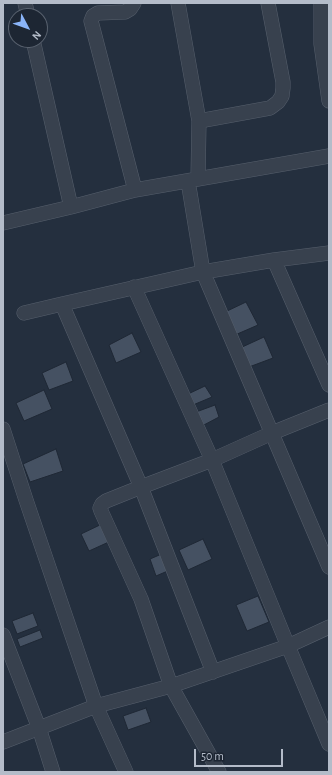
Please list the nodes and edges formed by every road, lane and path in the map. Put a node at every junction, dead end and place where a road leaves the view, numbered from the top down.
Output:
1 (134, 3) edge
2 (178, 3) edge
3 (268, 3) edge
4 (321, 3) edge
5 (35, 48) edge
6 (329, 101) edge
7 (199, 121) junction
8 (329, 156) edge
9 (193, 180) junction
10 (135, 190) junction
11 (71, 207) junction
12 (3, 223) edge
13 (329, 253) edge
14 (274, 260) junction
15 (203, 272) junction
16 (134, 287) junction
17 (62, 304) junction
18 (24, 313) dead end
19 (329, 386) edge
20 (329, 410) edge
21 (3, 429) edge
22 (272, 433) junction
23 (212, 460) junction
24 (141, 487) junction
25 (329, 567) edge
26 (329, 626) edge
27 (3, 636) edge
28 (288, 646) junction
29 (213, 672) junction
30 (171, 686) junction
31 (96, 706) junction
32 (323, 714) edge
33 (39, 728) junction
34 (3, 742) edge
35 (329, 744) edge
36 (54, 772) edge
37 (126, 772) edge
38 (219, 772) edge

1 - 10 street
2 - 7 street
3 - 7 street
4 - 6 street
5 - 11 street
7 - 9 street
8 - 9 street
9 - 10 street
9 - 15 street
10 - 11 street
11 - 12 street
13 - 14 street
14 - 15 street
14 - 19 street
15 - 16 street
15 - 22 street
16 - 17 street
16 - 23 street
17 - 18 street
17 - 24 street
20 - 22 street
21 - 31 street
22 - 23 street
22 - 25 street
23 - 24 street
23 - 28 street
24 - 29 street
24 - 30 street
26 - 28 street
27 - 33 street
28 - 29 street
28 - 32 street
29 - 30 street
30 - 31 street
30 - 38 street
31 - 33 street
31 - 37 street
32 - 35 street
33 - 34 street
33 - 36 street

